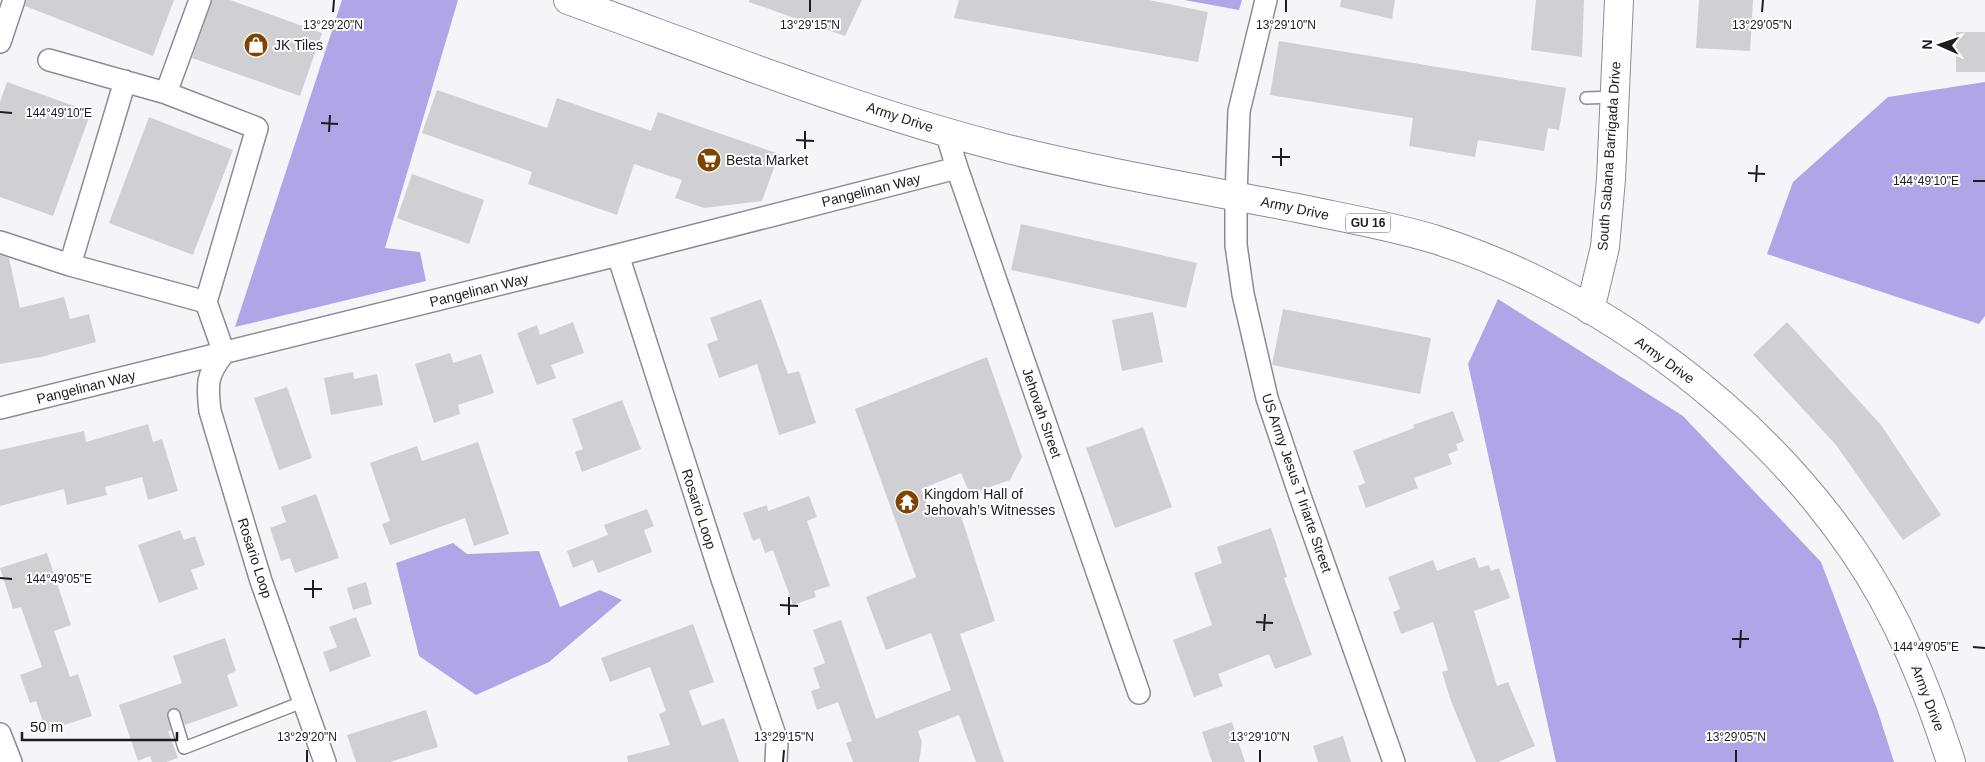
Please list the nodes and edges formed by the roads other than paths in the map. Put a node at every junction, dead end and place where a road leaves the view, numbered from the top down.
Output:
1 (14, 0) edge
2 (200, 0) edge
3 (568, 0) edge
4 (1266, 0) edge
5 (1620, 0) edge
6 (0, 42) edge
7 (49, 60) dead end
8 (125, 81) junction
9 (166, 93) junction
10 (1614, 97) junction
11 (1586, 98) dead end
12 (946, 132) junction
13 (957, 168) junction
14 (1236, 196) junction
15 (0, 242) edge
16 (618, 255) junction
17 (70, 265) junction
18 (206, 302) junction
19 (1590, 310) junction
20 (224, 353) junction
21 (0, 408) edge
22 (1139, 693) dead end
23 (305, 702) junction
24 (174, 715) dead end
25 (0, 734) edge
26 (11, 762) edge
27 (326, 762) edge
28 (776, 762) edge
29 (1394, 762) edge
30 (1951, 762) edge

1 - 6 street
2 - 9 street
3 - 12 main road, Army Drive / GU 16
4 - 14 street, US Army Jesus T Iriarte Street
5 - 10 main road, South Sabana Barrigada Drive
7 - 8 street
8 - 9 street
8 - 17 street
9 - 18 street
10 - 11 lane
10 - 19 main road, South Sabana Barrigada Drive
12 - 13 street, Jehovah Street
12 - 14 main road, Army Drive / GU 16
13 - 16 street, Pangelinan Way
13 - 22 street, Jehovah Street
14 - 19 main road, Army Drive / GU 16
14 - 29 street, US Army Jesus T Iriarte Street
15 - 17 street
16 - 20 street, Pangelinan Way
16 - 28 street, Rosario Loop
17 - 18 street
18 - 20 street
19 - 30 main road, Army Drive / GU 16
20 - 21 street, Pangelinan Way
20 - 23 street, Rosario Loop
23 - 24 lane
23 - 27 street, Rosario Loop
25 - 26 street

